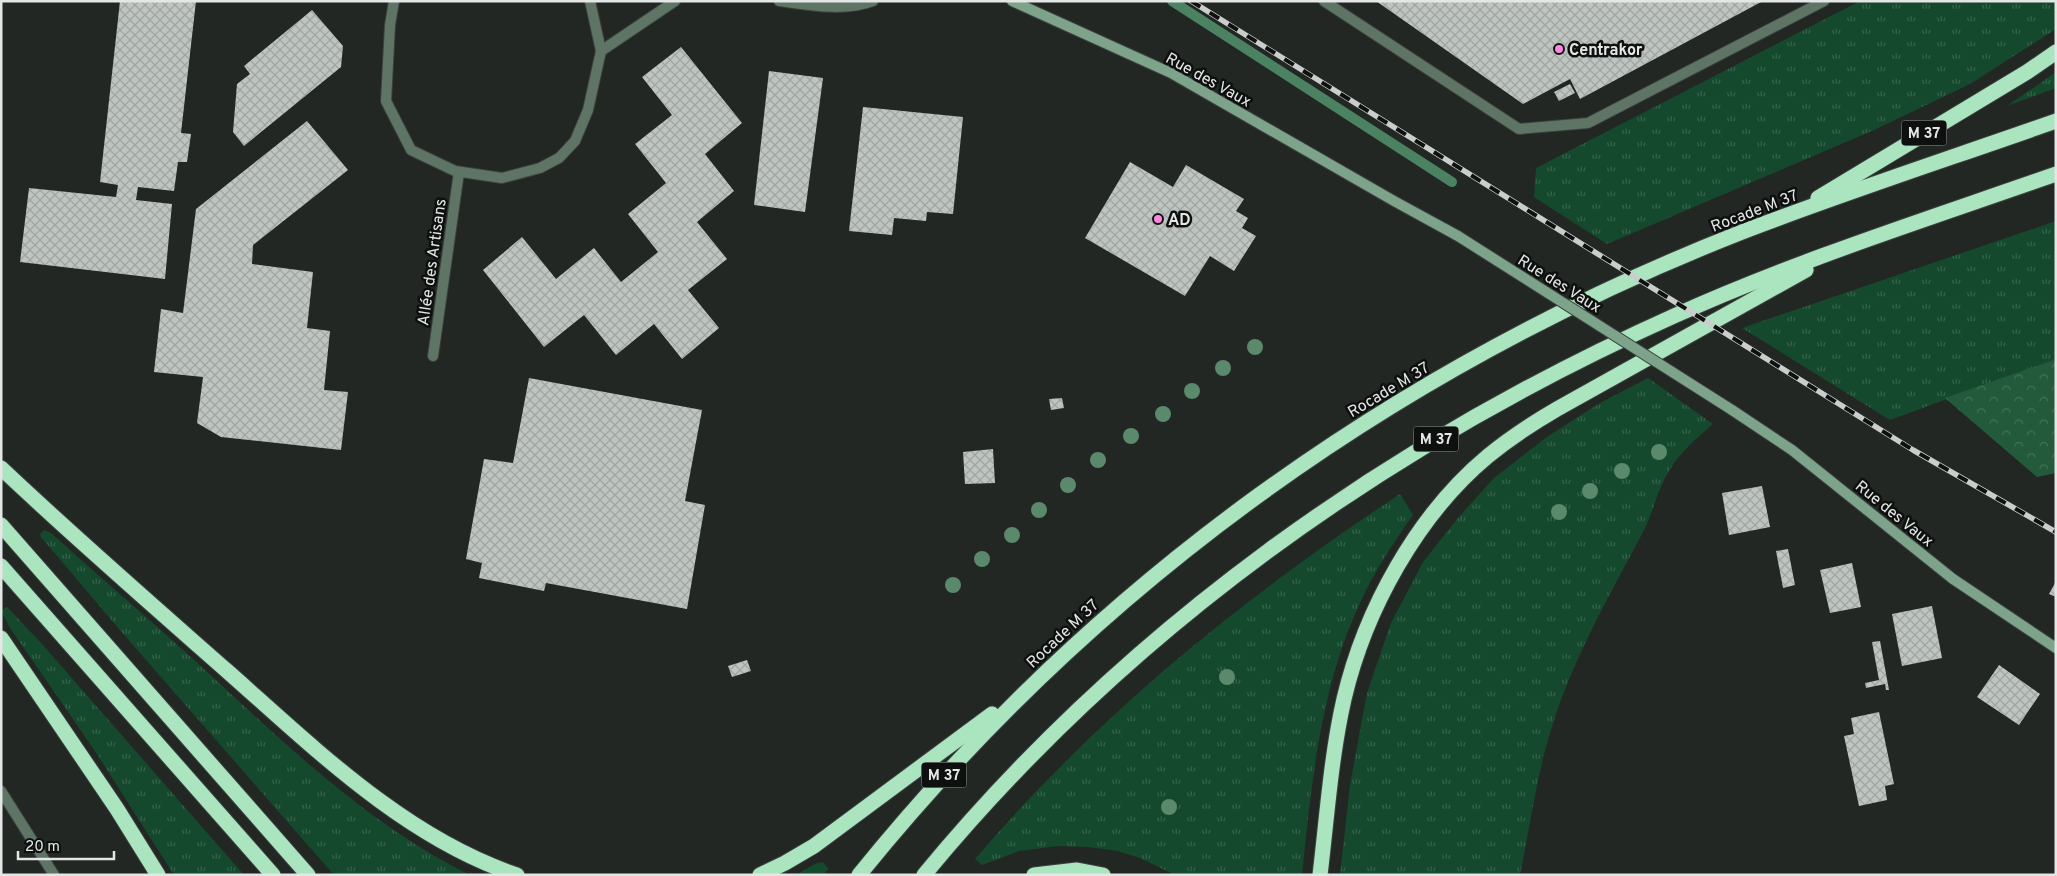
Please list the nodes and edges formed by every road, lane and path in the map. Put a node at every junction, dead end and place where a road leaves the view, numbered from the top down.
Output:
1 (394, 1) edge
2 (590, 1) edge
3 (675, 1) edge
4 (778, 1) edge
5 (874, 1) edge
6 (1012, 1) edge
7 (1324, 1) edge
8 (1824, 1) edge
9 (601, 51) junction
10 (2056, 52) edge
11 (2056, 121) edge
12 (459, 172) junction
13 (2056, 174) edge
14 (1793, 213) junction
15 (1849, 247) junction
16 (433, 356) dead end
17 (1, 468) edge
18 (1, 525) edge
19 (1, 566) edge
20 (1, 638) edge
21 (2056, 648) edge
22 (1035, 682) junction
23 (1, 791) edge
24 (54, 875) edge
25 (158, 875) edge
26 (273, 875) edge
27 (308, 875) edge
28 (517, 875) edge
29 (760, 875) edge
30 (859, 875) edge
31 (924, 875) edge
32 (1034, 875) edge
33 (1103, 875) edge
34 (1320, 875) edge

1 - 12 street
2 - 9 street
3 - 9 street
4 - 5 street
6 - 21 street, Rue des Vaux, bridge
7 - 8 street
9 - 12 street
10 - 14 highway, M 37
11 - 14 highway, Rocade M 37 / M 37
12 - 16 street, Allée des Artisans
13 - 15 highway, M 37
14 - 22 highway, Rocade M 37 / M 37
15 - 31 highway, M 37
15 - 34 highway
17 - 28 highway
18 - 27 highway
19 - 26 highway
20 - 25 highway
22 - 29 highway
22 - 30 highway, Rocade M 37 / M 37
23 - 24 street
32 - 33 highway

